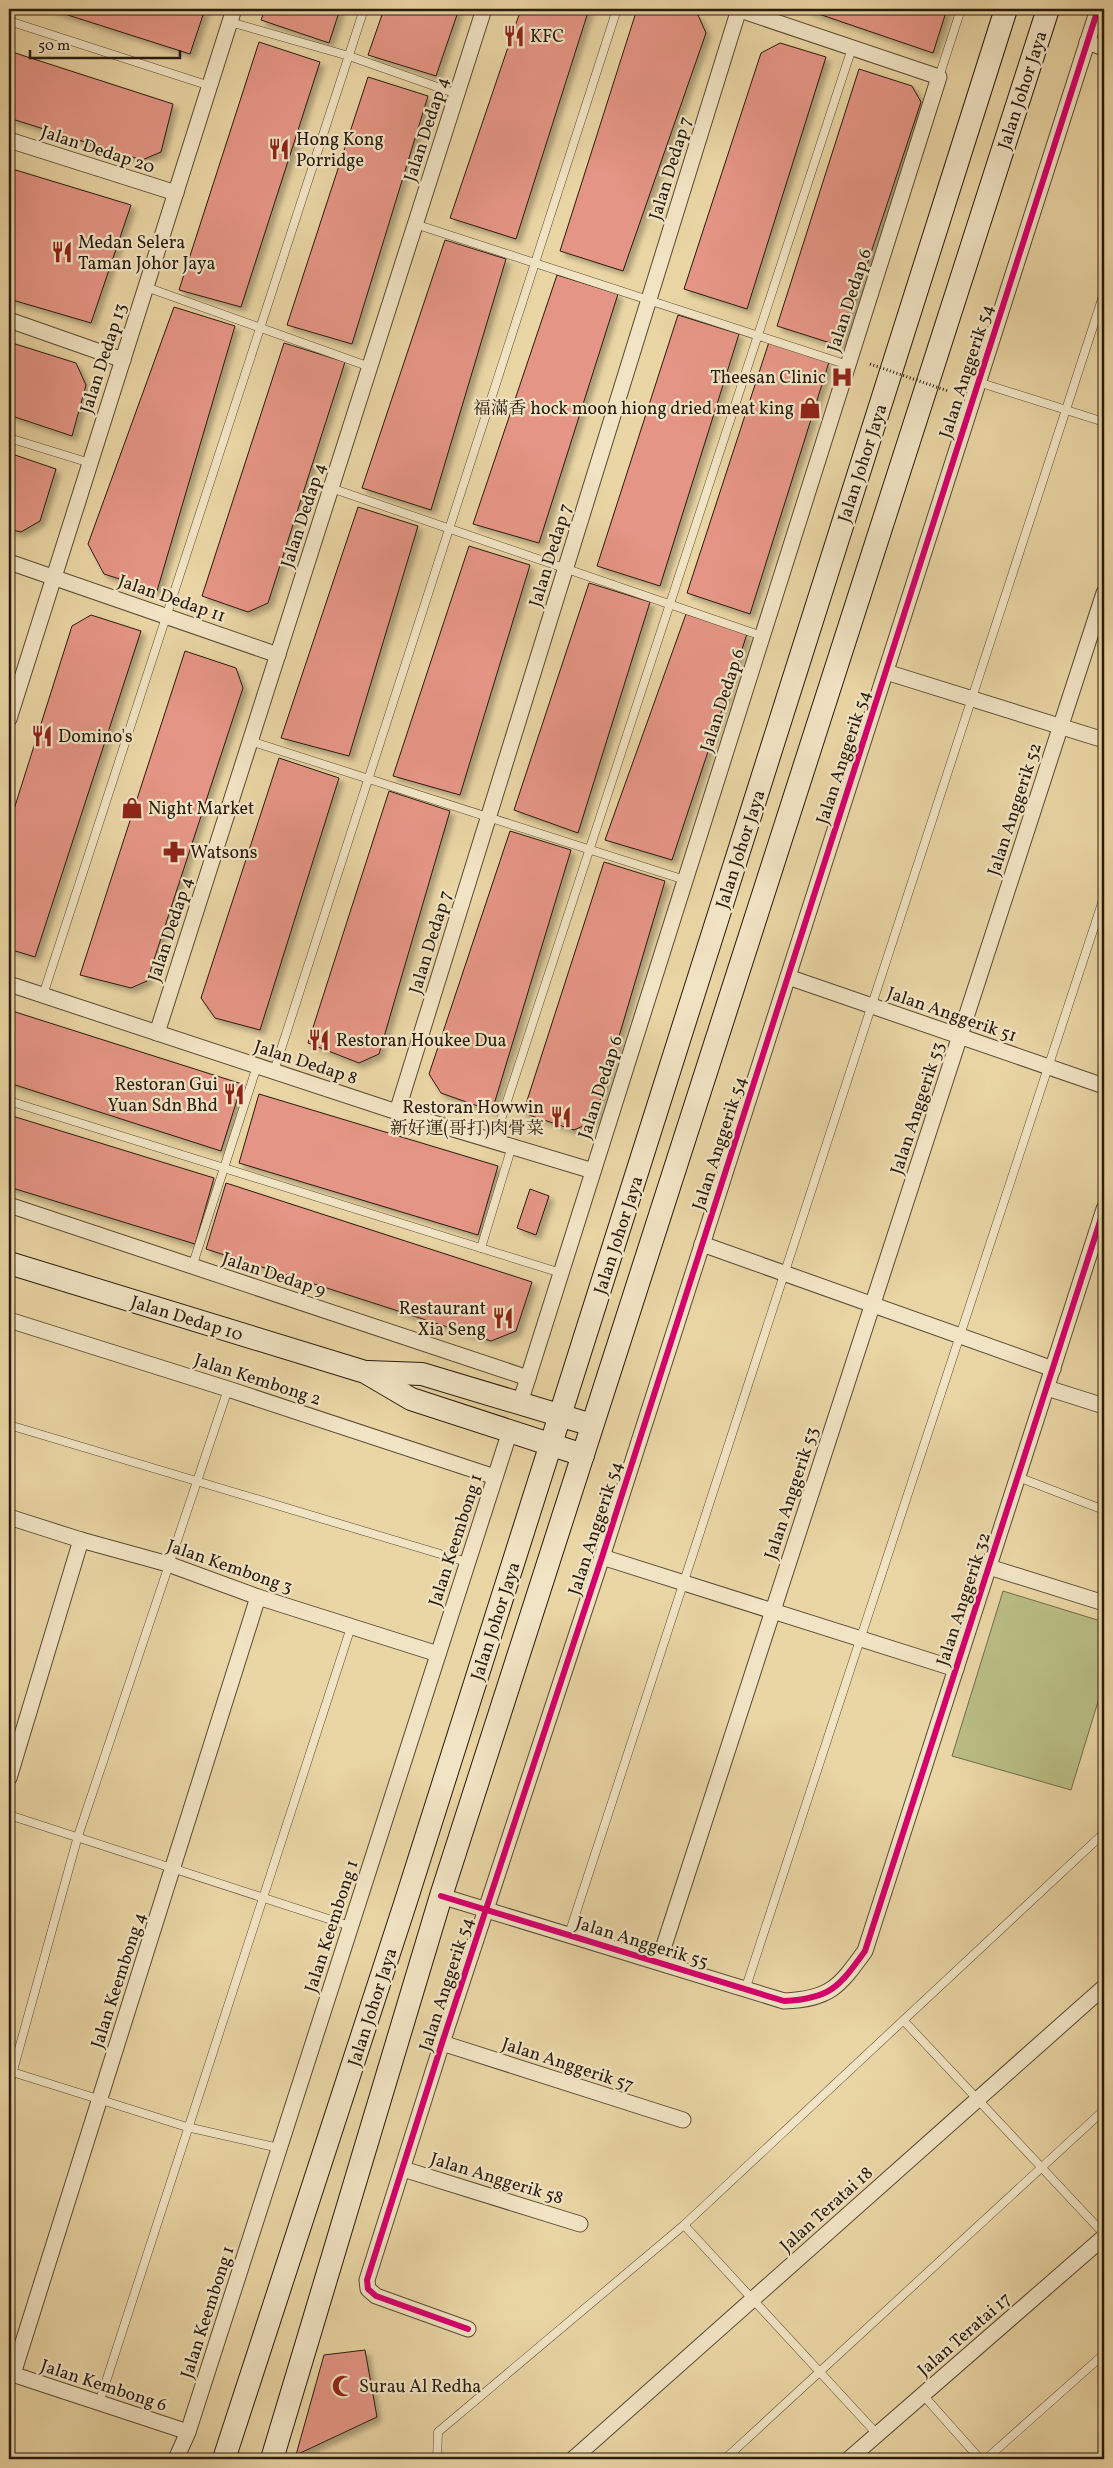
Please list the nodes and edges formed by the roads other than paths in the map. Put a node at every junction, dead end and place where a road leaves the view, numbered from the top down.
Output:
1 (364, 9) edge
2 (484, 9) edge
3 (617, 9) edge
4 (738, 9) edge
5 (961, 9) edge
6 (1006, 9) edge
7 (1048, 9) edge
8 (1098, 9) edge
9 (232, 15) edge
10 (9, 21) edge
11 (1087, 42) junction
12 (852, 48) junction
13 (1104, 48) edge
14 (348, 56) junction
15 (939, 77) junction
16 (210, 86) junction
17 (457, 94) junction
18 (9, 140) edge
19 (176, 193) junction
20 (415, 224) junction
21 (535, 264) junction
22 (146, 287) junction
23 (1104, 293) edge
24 (648, 300) junction
25 (9, 320) edge
26 (260, 327) junction
27 (758, 336) junction
28 (123, 360) junction
29 (848, 365) junction
30 (370, 368) junction
31 (978, 382) junction
32 (1066, 410) junction
33 (1104, 422) edge
34 (9, 438) edge
35 (90, 463) junction
36 (331, 488) junction
37 (450, 528) junction
38 (9, 562) edge
39 (566, 568) junction
40 (54, 577) junction
41 (1104, 592) edge
42 (670, 604) junction
43 (166, 616) junction
44 (762, 636) junction
45 (278, 655) junction
46 (886, 672) junction
47 (13, 692) edge
48 (972, 698) junction
49 (9, 720) edge
50 (1061, 726) junction
51 (1104, 740) edge
52 (250, 741) junction
53 (369, 779) junction
54 (488, 817) junction
55 (590, 850) junction
56 (685, 880) junction
57 (1104, 897) edge
58 (788, 977) junction
59 (9, 984) edge
60 (43, 995) junction
61 (872, 1006) junction
62 (157, 1033) junction
63 (960, 1036) junction
64 (257, 1066) junction
65 (1049, 1067) junction
66 (274, 1071) junction
67 (1104, 1086) edge
68 (9, 1101) edge
69 (397, 1112) junction
70 (494, 1141) junction
71 (512, 1146) junction
72 (224, 1168) junction
73 (594, 1171) junction
74 (9, 1205) edge
75 (1104, 1209) edge
76 (702, 1244) junction
77 (481, 1248) junction
78 (9, 1263) edge
79 (192, 1267) junction
80 (561, 1273) junction
81 (785, 1274) junction
82 (872, 1305) junction
83 (9, 1320) edge
84 (960, 1336) junction
85 (1053, 1369) junction
86 (365, 1372) junction
87 (528, 1378) junction
88 (1047, 1388) junction
89 (228, 1389) junction
90 (520, 1404) junction
91 (1104, 1406) edge
92 (560, 1416) junction
93 (9, 1425) edge
94 (592, 1426) junction
95 (510, 1431) junction
96 (551, 1444) junction
97 (583, 1455) junction
98 (495, 1477) junction
99 (1018, 1477) junction
100 (196, 1481) junction
101 (1104, 1510) edge
102 (9, 1517) edge
103 (81, 1540) junction
104 (602, 1557) junction
105 (468, 1562) junction
106 (168, 1564) junction
107 (989, 1567) junction
108 (684, 1582) junction
109 (258, 1597) junction
110 (1104, 1603) edge
111 (773, 1611) junction
112 (351, 1627) junction
113 (861, 1639) junction
114 (438, 1654) junction
115 (956, 1669) junction
116 (9, 1778) edge
117 (9, 1815) edge
118 (1104, 1833) edge
119 (78, 1836) junction
120 (173, 1869) junction
121 (441, 1896) junction
122 (262, 1897) junction
123 (487, 1910) junction
124 (350, 1926) junction
125 (569, 1934) junction
126 (659, 1961) junction
127 (1104, 1987) edge
128 (833, 1988) joint
129 (745, 1990) junction
130 (904, 2020) junction
131 (442, 2042) junction
132 (11, 2072) edge
133 (9, 2085) edge
134 (979, 2098) junction
135 (99, 2101) junction
136 (1104, 2110) edge
137 (683, 2120) dead end
138 (187, 2127) junction
139 (279, 2148) junction
140 (1041, 2167) junction
141 (403, 2169) junction
142 (580, 2224) dead end
143 (684, 2225) junction
144 (1104, 2236) edge
145 (753, 2299) junction
146 (468, 2329) dead end
147 (1104, 2354) edge
148 (820, 2372) junction
149 (11, 2374) edge
150 (923, 2395) junction
151 (99, 2403) junction
152 (188, 2432) junction
153 (877, 2434) junction
154 (176, 2459) edge
155 (224, 2459) edge
156 (272, 2459) edge
157 (437, 2459) edge
158 (573, 2459) edge
159 (725, 2459) edge
160 (848, 2459) edge
161 (980, 2459) edge
162 (986, 2459) edge

1 - 14 lane
2 - 17 street, Jalan Dedap 4
3 - 21 lane
4 - 12 street
4 - 24 street, Jalan Dedap 7
5 - 15 lane, Jalan Dedap 6
6 - 92 main road, Jalan Johor Jaya
7 - 94 main road, Jalan Johor Jaya
8 - 11 street, Jalan Anggerik 54
9 - 14 lane
9 - 16 street, Jalan Dedap 13
10 - 16 lane
11 - 13 street
11 - 31 street, Jalan Anggerik 54
12 - 15 street
12 - 27 lane
14 - 17 lane
14 - 26 lane
15 - 29 street, Jalan Dedap 6
16 - 19 street, Jalan Dedap 13
17 - 20 street, Jalan Dedap 4
18 - 19 street, Jalan Dedap 20
19 - 22 street, Jalan Dedap 13
20 - 21 lane
20 - 30 street, Jalan Dedap 4
21 - 24 lane
21 - 37 lane
22 - 26 lane
22 - 28 street, Jalan Dedap 13
23 - 32 lane
24 - 27 lane
24 - 39 street, Jalan Dedap 7
25 - 28 street
26 - 30 lane
26 - 43 lane
27 - 29 lane
27 - 42 lane
28 - 35 street, Jalan Dedap 13
29 - 44 street, Jalan Dedap 6
30 - 36 street, Jalan Dedap 4
31 - 32 lane
31 - 46 street, Jalan Anggerik 54
32 - 33 lane
32 - 48 lane
34 - 35 lane
35 - 40 street, Jalan Dedap 13
36 - 37 lane
36 - 45 street, Jalan Dedap 4
37 - 39 lane
37 - 53 lane
38 - 40 street, Jalan Dedap 11
39 - 42 lane
39 - 54 street, Jalan Dedap 7
40 - 43 street, Jalan Dedap 11
40 - 47 street, Jalan Dedap 13
41 - 50 street, Jalan Anggerik 52
42 - 44 lane
42 - 55 lane
43 - 45 street, Jalan Dedap 11
43 - 60 lane
44 - 56 street, Jalan Dedap 6
45 - 52 street, Jalan Dedap 4
46 - 48 street
46 - 58 street, Jalan Anggerik 54
47 - 49 street, Jalan Dedap 13
48 - 50 street
48 - 61 lane
50 - 51 street
50 - 63 street, Jalan Anggerik 52
52 - 53 lane
52 - 62 street, Jalan Dedap 4
53 - 54 lane
53 - 66 lane
54 - 55 lane
54 - 69 street, Jalan Dedap 7
55 - 56 lane
55 - 70 lane
56 - 73 street, Jalan Dedap 6
57 - 65 lane
58 - 61 street, Jalan Anggerik 51
58 - 76 street, Jalan Anggerik 54
59 - 60 street, Jalan Dedap 8
60 - 62 street, Jalan Dedap 8
61 - 63 street, Jalan Anggerik 51
61 - 81 lane
62 - 64 street, Jalan Dedap 8
63 - 65 street, Jalan Anggerik 51
63 - 82 street, Jalan Anggerik 53
64 - 66 street, Jalan Dedap 8
64 - 72 lane
65 - 67 street, Jalan Anggerik 51
65 - 84 lane
66 - 69 street, Jalan Dedap 8
68 - 72 lane
69 - 70 street, Jalan Dedap 8
70 - 71 street, Jalan Dedap 8
71 - 73 street, Jalan Dedap 8
71 - 77 lane
72 - 77 lane
72 - 79 lane
73 - 80 street, Jalan Dedap 6
74 - 79 street, Jalan Dedap 9
75 - 85 street, Jalan Anggerik 32
76 - 81 street
76 - 104 street, Jalan Anggerik 54
77 - 80 lane
78 - 86 main road, Jalan Dedap 10
79 - 87 street, Jalan Dedap 9
80 - 87 street, Jalan Dedap 6
81 - 82 street
81 - 108 lane
82 - 84 street
82 - 111 street, Jalan Anggerik 53
83 - 89 street, Jalan Kembong 2
84 - 85 street
84 - 113 lane
85 - 88 street, Jalan Anggerik 32
86 - 90 main road, Jalan Dedap 10
86 - 95 main road, Jalan Dedap 10
87 - 90 street, Jalan Dedap 6
88 - 91 street
88 - 99 street, Jalan Anggerik 32
89 - 98 street, Jalan Kembong 2
89 - 100 lane
90 - 92 main road, Jalan Dedap 10
92 - 94 main road, Jalan Dedap 10
92 - 96 main road, Jalan Johor Jaya
93 - 100 lane
94 - 97 main road, Jalan Johor Jaya
95 - 96 main road, Jalan Dedap 10
95 - 98 street, Jalan Keembong 1
96 - 97 main road, Jalan Dedap 10
96 - 155 main road, Jalan Johor Jaya
97 - 121 main road, Jalan Johor Jaya
98 - 105 street, Jalan Keembong 1
99 - 101 lane
99 - 107 street, Jalan Anggerik 32
100 - 105 lane
100 - 106 lane
102 - 103 street, Jalan Kembong 3
103 - 106 street, Jalan Kembong 3
103 - 116 street
104 - 108 street
104 - 123 street, Jalan Anggerik 54
105 - 114 street, Jalan Keembong 1
106 - 109 street, Jalan Kembong 3
106 - 119 lane
107 - 110 street
107 - 115 street, Jalan Anggerik 32
108 - 111 street
108 - 125 lane
109 - 112 street, Jalan Kembong 3
109 - 120 street, Jalan Keembong 4
111 - 113 street
111 - 126 street, Jalan Anggerik 53
112 - 114 street, Jalan Kembong 3
112 - 122 lane
113 - 115 street
113 - 129 lane
114 - 124 street, Jalan Keembong 1
115 - 128 street, Jalan Anggerik 32
117 - 119 lane
118 - 130 lane
119 - 120 lane
119 - 132 lane
120 - 122 lane
120 - 135 street, Jalan Keembong 4
121 - 123 street, Jalan Anggerik 55
121 - 156 main road, Jalan Johor Jaya
122 - 124 lane
122 - 138 lane
123 - 125 street, Jalan Anggerik 55
123 - 131 street, Jalan Anggerik 54
124 - 139 street, Jalan Keembong 1
125 - 126 street, Jalan Anggerik 55
126 - 129 street, Jalan Anggerik 55
127 - 134 street, Jalan Teratai 18
128 - 129 street, Jalan Anggerik 55
130 - 134 lane
130 - 143 lane
131 - 137 street, Jalan Anggerik 57
131 - 141 street, Jalan Anggerik 54
132 - 133 lane
132 - 135 lane
134 - 140 lane
134 - 145 street, Jalan Teratai 18
135 - 138 lane
135 - 149 street, Jalan Keembong 4
136 - 140 lane
138 - 139 lane
138 - 151 lane
139 - 152 street, Jalan Keembong 1
140 - 144 lane
140 - 148 lane
141 - 142 street, Jalan Anggerik 58
141 - 146 street, Jalan Anggerik 54
143 - 145 lane
143 - 157 lane
144 - 150 street, Jalan Teratai 17
145 - 148 lane
145 - 158 street, Jalan Teratai 18
147 - 162 lane
148 - 153 lane
148 - 159 lane
149 - 151 street, Jalan Kembong 6
150 - 153 street, Jalan Teratai 17
150 - 161 lane
151 - 152 street, Jalan Kembong 6
152 - 154 street, Jalan Keembong 1
153 - 160 street, Jalan Teratai 17

